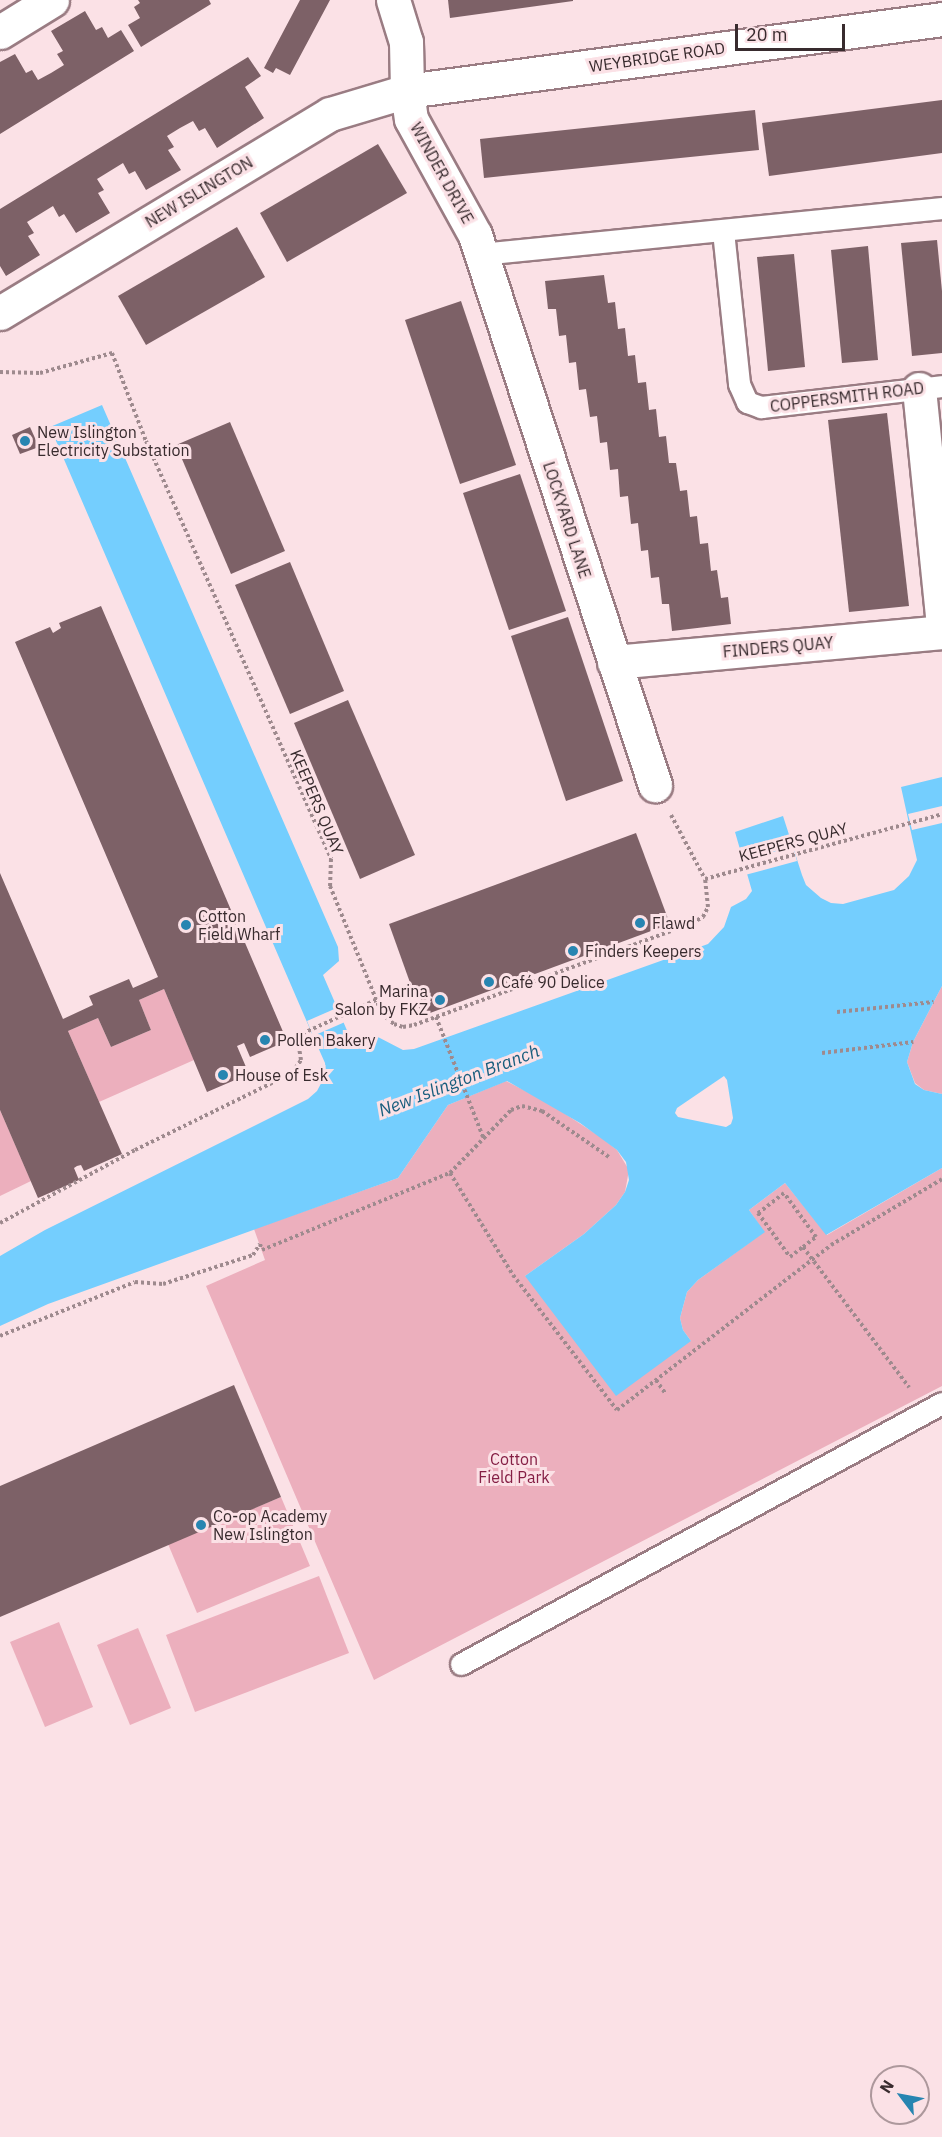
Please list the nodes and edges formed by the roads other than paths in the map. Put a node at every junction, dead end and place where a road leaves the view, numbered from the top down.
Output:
1 (52, 0) edge
2 (393, 0) edge
3 (884, 13) edge
4 (942, 19) edge
5 (0, 32) edge
6 (407, 91) junction
7 (942, 208) edge
8 (723, 231) junction
9 (481, 254) junction
10 (0, 313) edge
11 (931, 388) edge
12 (942, 617) edge
13 (942, 632) edge
14 (614, 662) junction
15 (655, 785) road end
16 (934, 1407) edge
17 (461, 1664) dead end

1 - 5 street
2 - 6 street, WINDER DRIVE
3 - 4 street, WEYBRIDGE ROAD
3 - 6 street, WEYBRIDGE ROAD
6 - 9 street, WINDER DRIVE
6 - 10 street, NEW ISLINGTON
7 - 8 lane
8 - 9 lane
8 - 11 lane, COPPERSMITH ROAD
9 - 14 street, LOCKYARD LANE
11 - 12 street
13 - 14 street, FINDERS QUAY
14 - 15 street, LOCKYARD LANE
16 - 17 lane

